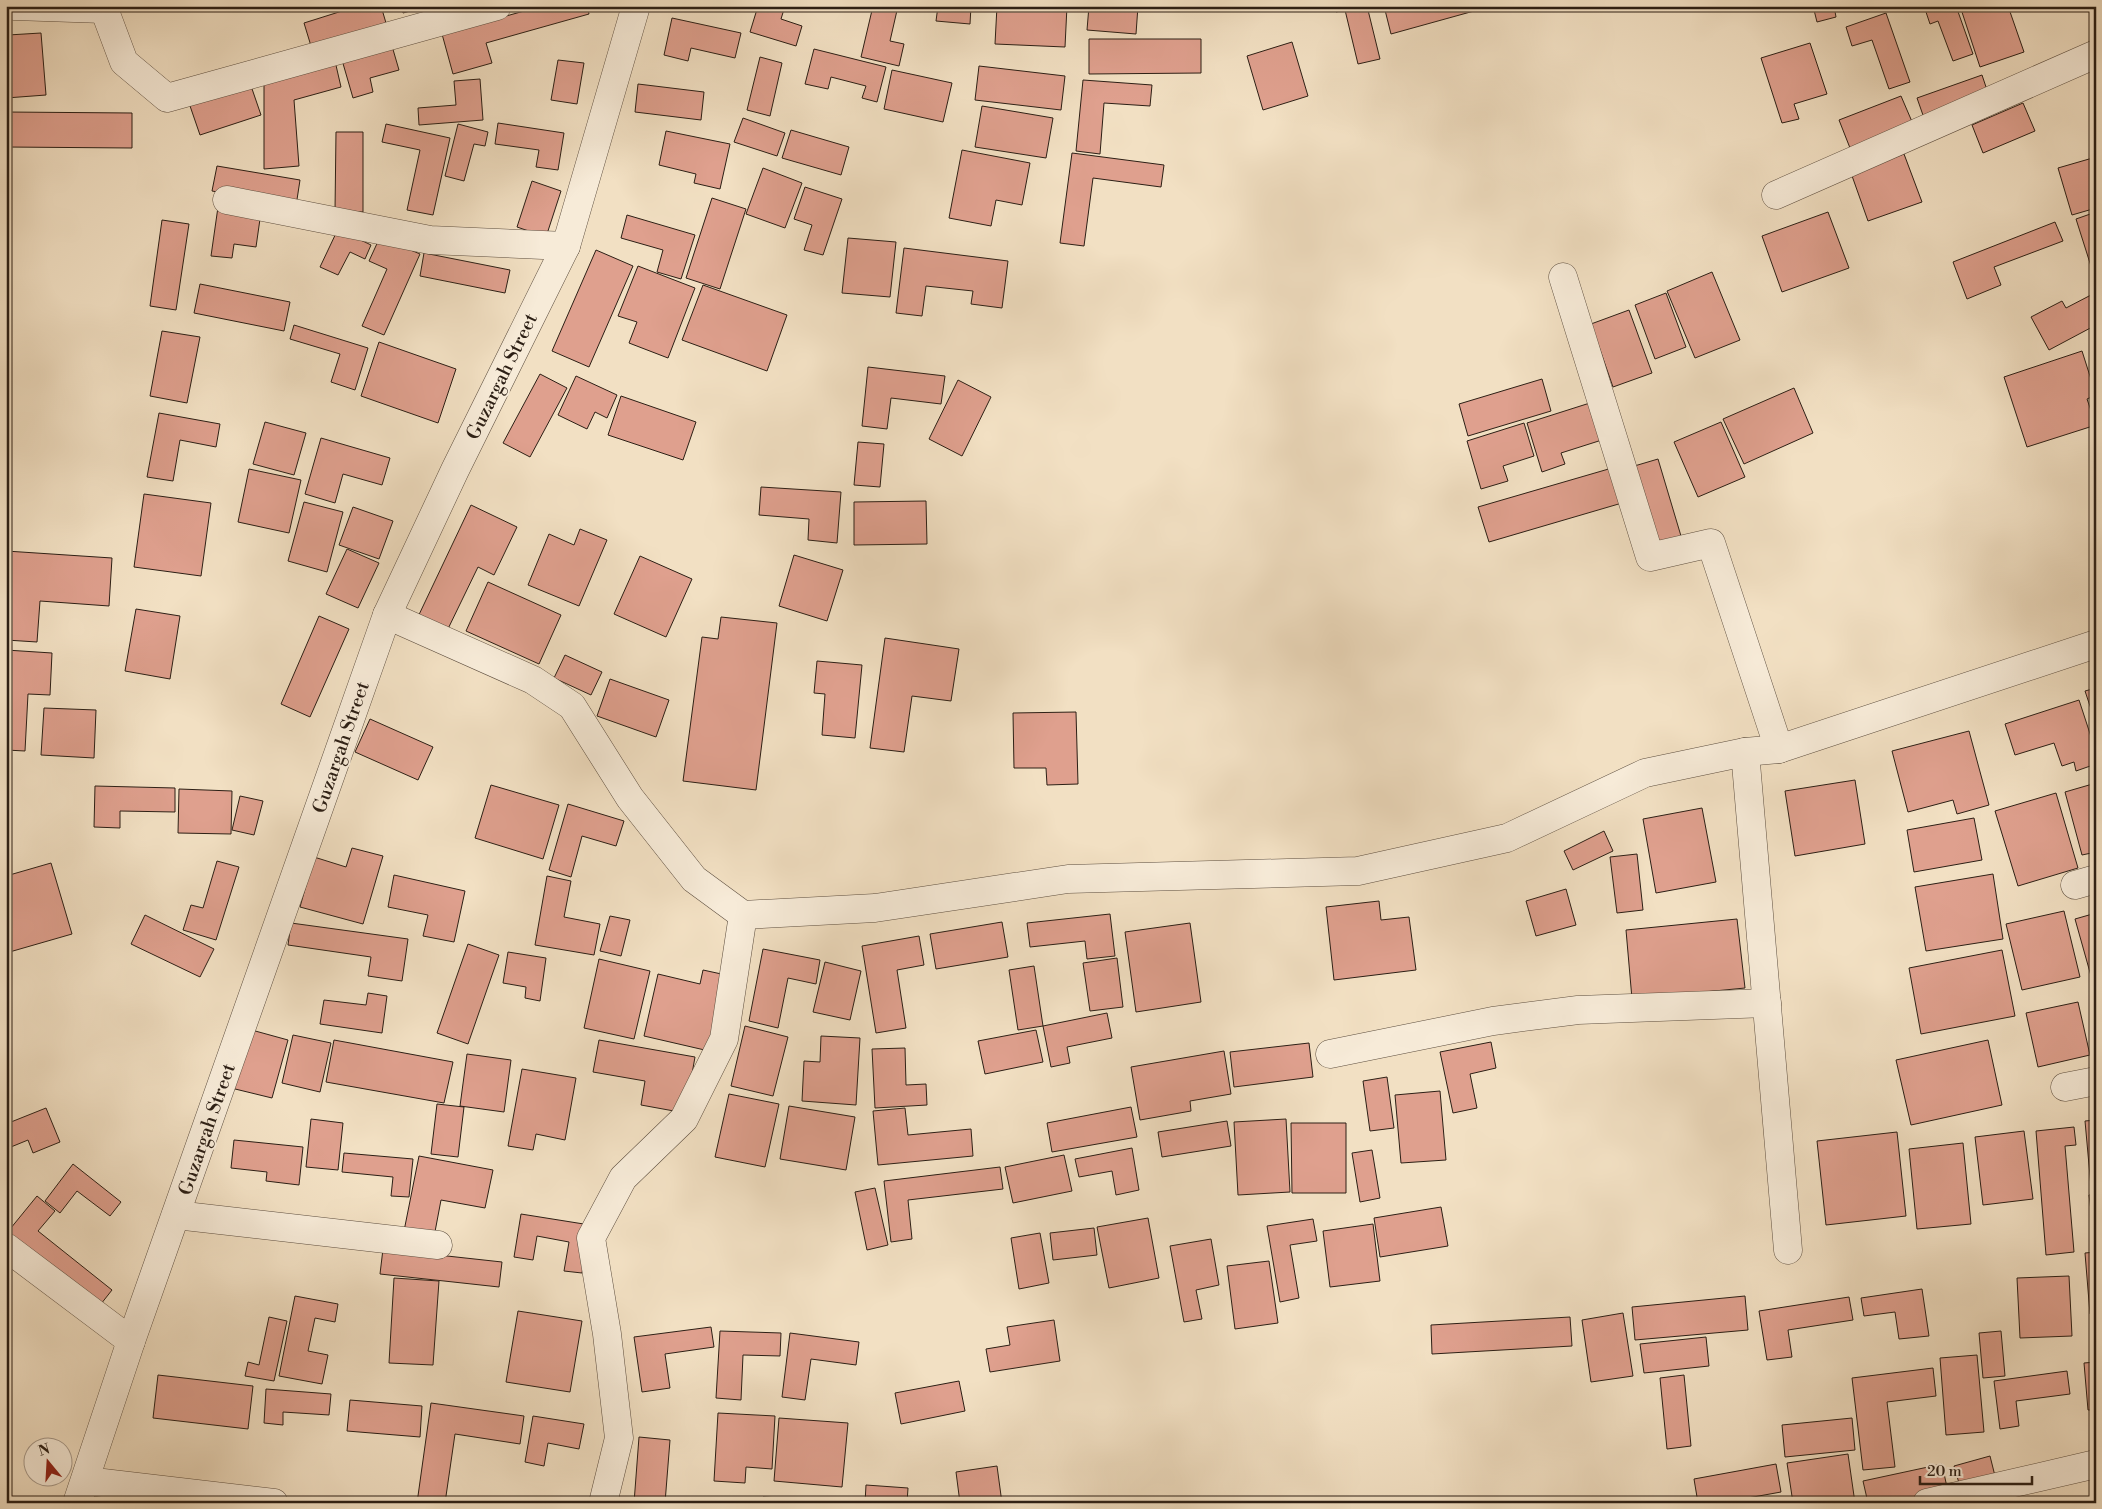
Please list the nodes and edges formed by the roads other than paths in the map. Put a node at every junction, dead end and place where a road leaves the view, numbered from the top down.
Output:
1 (14, 6) edge
2 (497, 6) edge
3 (636, 6) edge
4 (104, 8) edge
5 (2096, 54) edge
6 (1776, 195) dead end
7 (227, 200) dead end
8 (566, 246) junction
9 (1563, 277) dead end
10 (387, 615) junction
11 (2096, 644) edge
12 (1778, 749) junction
13 (1744, 752) junction
14 (743, 915) junction
15 (1767, 1003) junction
16 (1330, 1054) dead end
17 (2096, 1081) edge
18 (2066, 1087) dead end
19 (176, 1215) junction
20 (438, 1245) dead end
21 (6, 1248) edge
22 (1788, 1250) dead end
23 (131, 1341) junction
24 (2096, 1464) edge
25 (82, 1492) edge
26 (274, 1503) edge
27 (603, 1503) edge
28 (1927, 1503) edge

1 - 4 street
2 - 4 street
3 - 8 street, Guzargah Street
5 - 6 street
7 - 8 street
8 - 10 street, Guzargah Street
9 - 12 street
10 - 14 street
10 - 19 street, Guzargah Street
11 - 12 street
12 - 13 street
13 - 14 street
13 - 15 street
14 - 27 street
15 - 16 street
15 - 22 street
17 - 18 street
19 - 20 street
19 - 23 street, Guzargah Street
21 - 23 street
23 - 25 street, Guzargah Street
24 - 28 street
25 - 26 street

